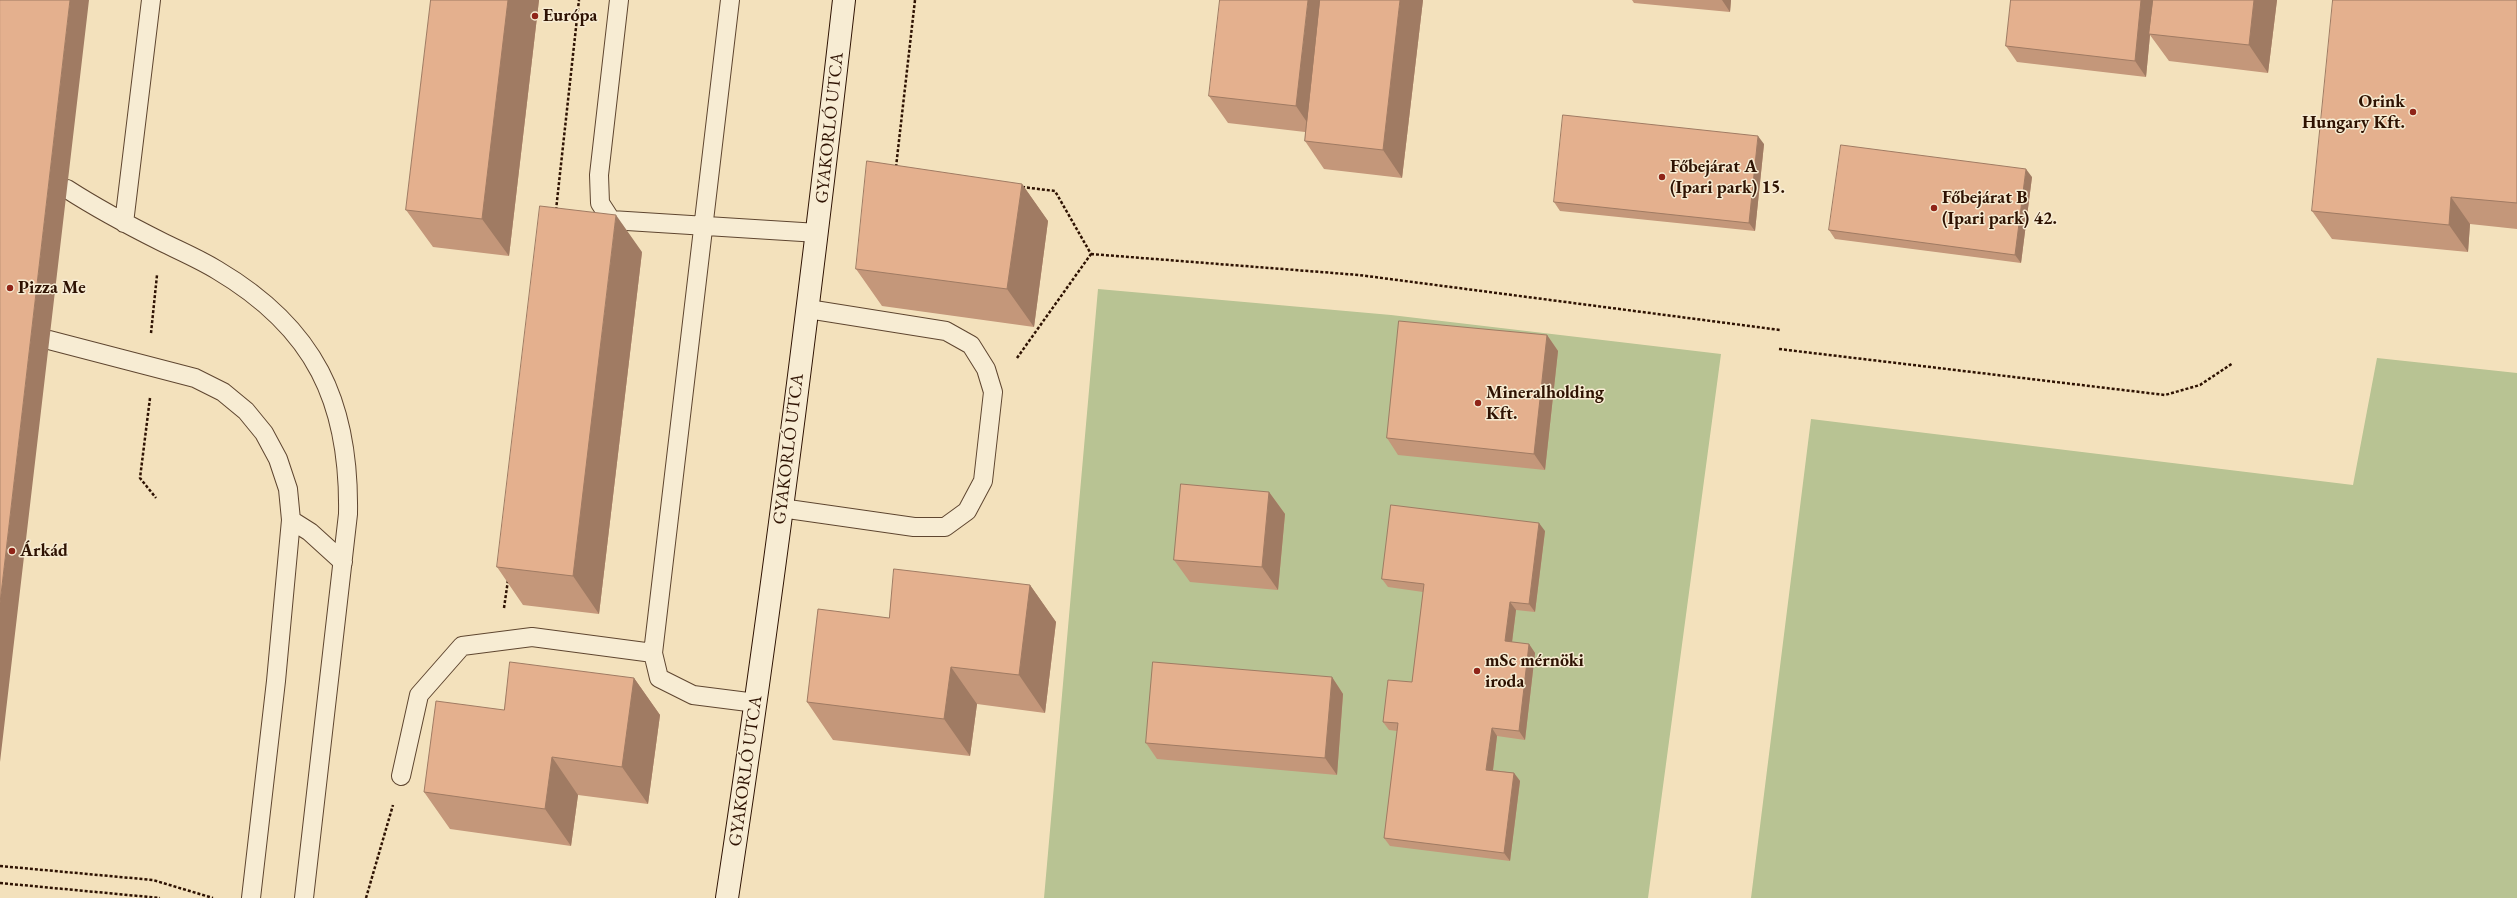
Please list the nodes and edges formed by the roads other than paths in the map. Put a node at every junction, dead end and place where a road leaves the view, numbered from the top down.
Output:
1 (151, 0) edge
2 (619, 0) edge
3 (730, 0) edge
4 (844, 0) edge
5 (67, 189) dead end
6 (124, 223) junction
7 (704, 227) junction
8 (818, 233) junction
9 (808, 309) junction
10 (49, 340) dead end
11 (781, 508) junction
12 (291, 520) junction
13 (343, 562) junction
14 (653, 653) junction
15 (756, 703) junction
16 (401, 776) road end
17 (251, 898) edge
18 (304, 898) edge
19 (727, 898) edge

1 - 6 lane
2 - 7 lane
3 - 7 lane
4 - 8 street, GYAKORLÓ UTCA
5 - 6 lane
6 - 13 lane
7 - 8 lane
7 - 14 lane
8 - 9 street, GYAKORLÓ UTCA
9 - 11 street, GYAKORLÓ UTCA
9 - 11 lane
10 - 12 lane
11 - 15 street, GYAKORLÓ UTCA
12 - 13 lane
12 - 17 lane
13 - 18 lane
14 - 15 lane
14 - 16 lane
15 - 19 street, GYAKORLÓ UTCA

